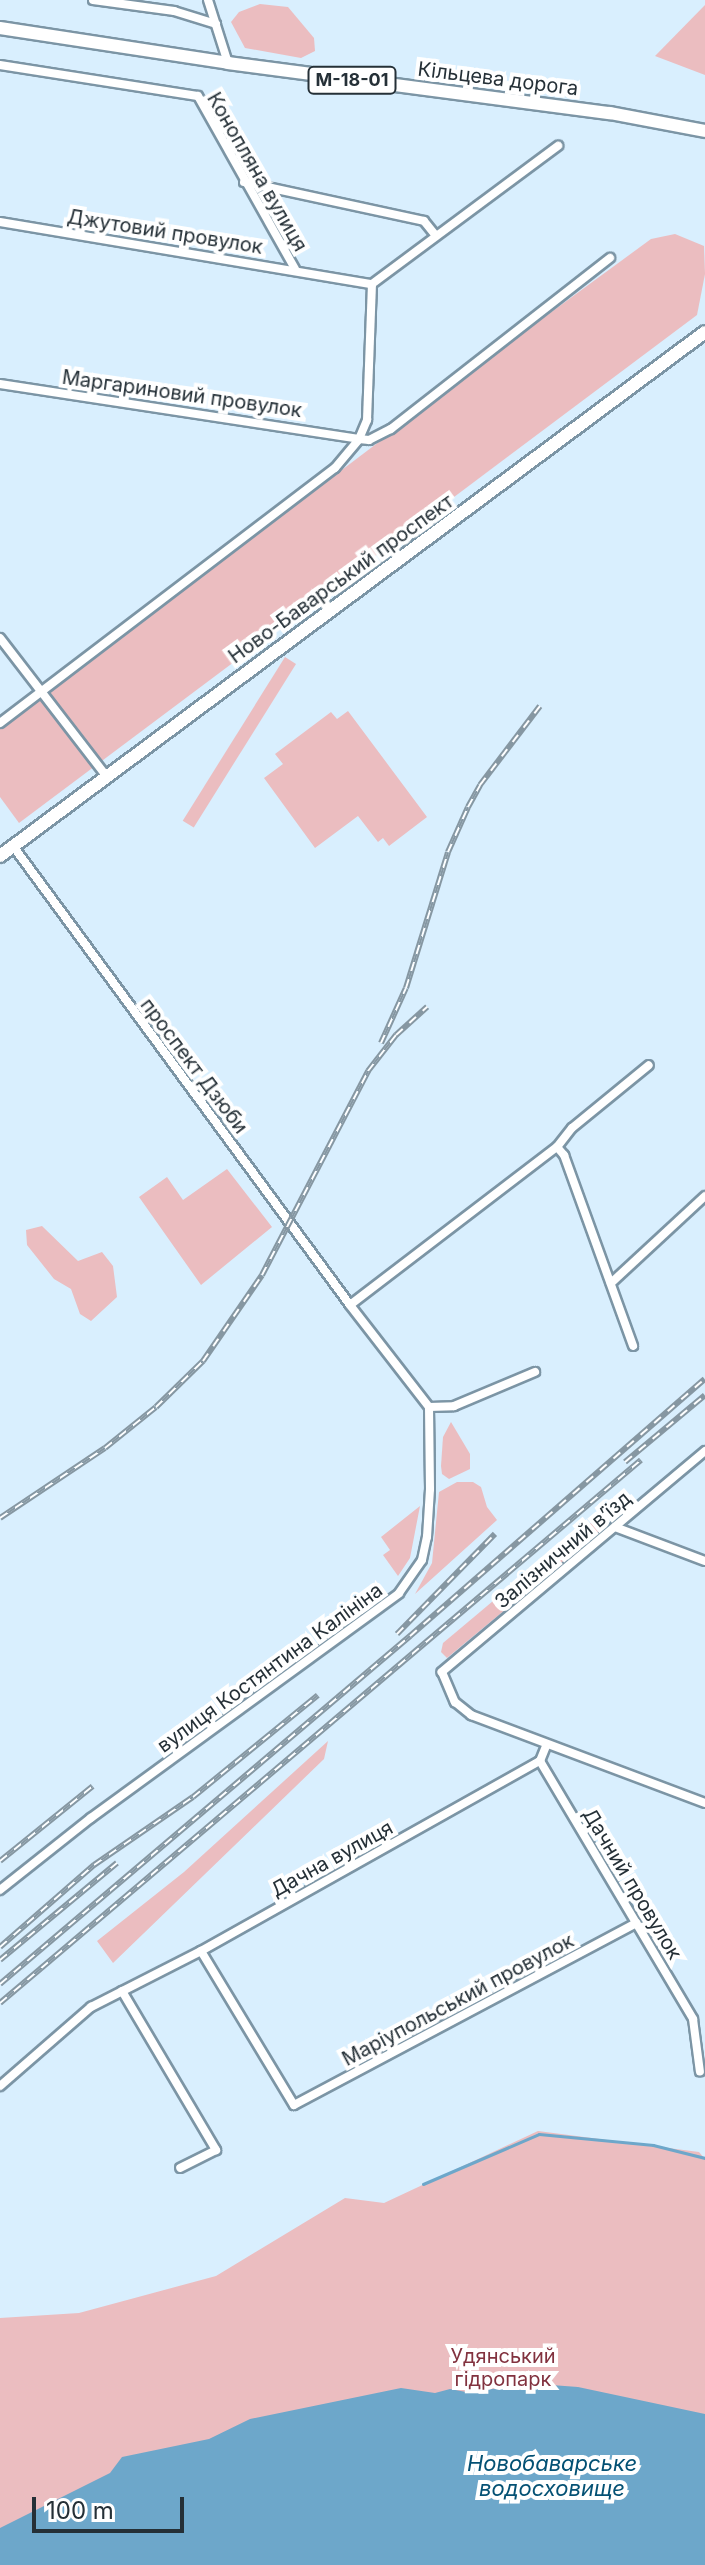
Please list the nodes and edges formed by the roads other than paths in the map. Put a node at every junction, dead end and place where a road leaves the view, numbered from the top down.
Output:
1 (93, 0) edge
2 (208, 0) edge
3 (216, 24) junction
4 (0, 28) edge
5 (228, 63) junction
6 (0, 65) edge
7 (705, 131) edge
8 (558, 146) dead end
9 (244, 182) junction
10 (0, 222) edge
11 (436, 236) junction
12 (610, 258) dead end
13 (295, 269) junction
14 (372, 284) junction
15 (705, 332) edge
16 (0, 384) edge
17 (359, 439) junction
18 (0, 638) edge
19 (40, 692) junction
20 (0, 723) edge
21 (107, 777) junction
22 (13, 846) junction
23 (0, 856) edge
24 (649, 1065) dead end
25 (557, 1147) junction
26 (705, 1196) edge
27 (611, 1283) junction
28 (350, 1305) junction
29 (633, 1346) dead end
30 (535, 1372) dead end
31 (429, 1407) junction
32 (705, 1451) edge
33 (615, 1527) junction
34 (705, 1561) edge
35 (547, 1744) junction
36 (540, 1761) junction
37 (705, 1803) edge
38 (0, 1890) edge
39 (637, 1923) junction
40 (201, 1951) junction
41 (122, 1991) junction
42 (705, 2014) edge
43 (693, 2019) junction
44 (700, 2072) dead end
45 (0, 2086) edge
46 (180, 2168) dead end

1 - 3 street
2 - 3 street
3 - 5 street
4 - 5 main road, Кільцева дорога / М-18-01
5 - 7 main road, Кільцева дорога / М-18-01
6 - 9 street, Конопляна вулиця
8 - 11 street
9 - 11 street
9 - 13 street, Конопляна вулиця
10 - 13 street, Джутовий провулок
11 - 14 street
12 - 17 street
13 - 14 street, Джутовий провулок
14 - 17 street
15 - 21 main road, Ново-Баварський проспект
16 - 17 street, Маргариновий провулок
17 - 19 street
18 - 19 street
19 - 20 street
19 - 21 street
21 - 22 main road, Ново-Баварський проспект
22 - 23 main road, Ново-Баварський проспект
22 - 28 street, проспект Дзюби
24 - 25 street
25 - 27 street
25 - 28 street
26 - 27 street
27 - 29 street
28 - 31 street
30 - 31 street
31 - 38 street, вулиця Костянтина Калініна
32 - 33 street, Залізничний в’їзд
33 - 34 street
33 - 35 street, Залізничний в’їзд
35 - 36 street
35 - 37 street
36 - 39 street, Дачний провулок
36 - 40 street, Дачна вулиця
39 - 40 street, Маріупольський провулок
39 - 43 street, Дачний провулок
40 - 41 street, Дачна вулиця
41 - 45 street, Дачна вулиця
41 - 46 street
42 - 43 street
43 - 44 street, Дачний провулок

